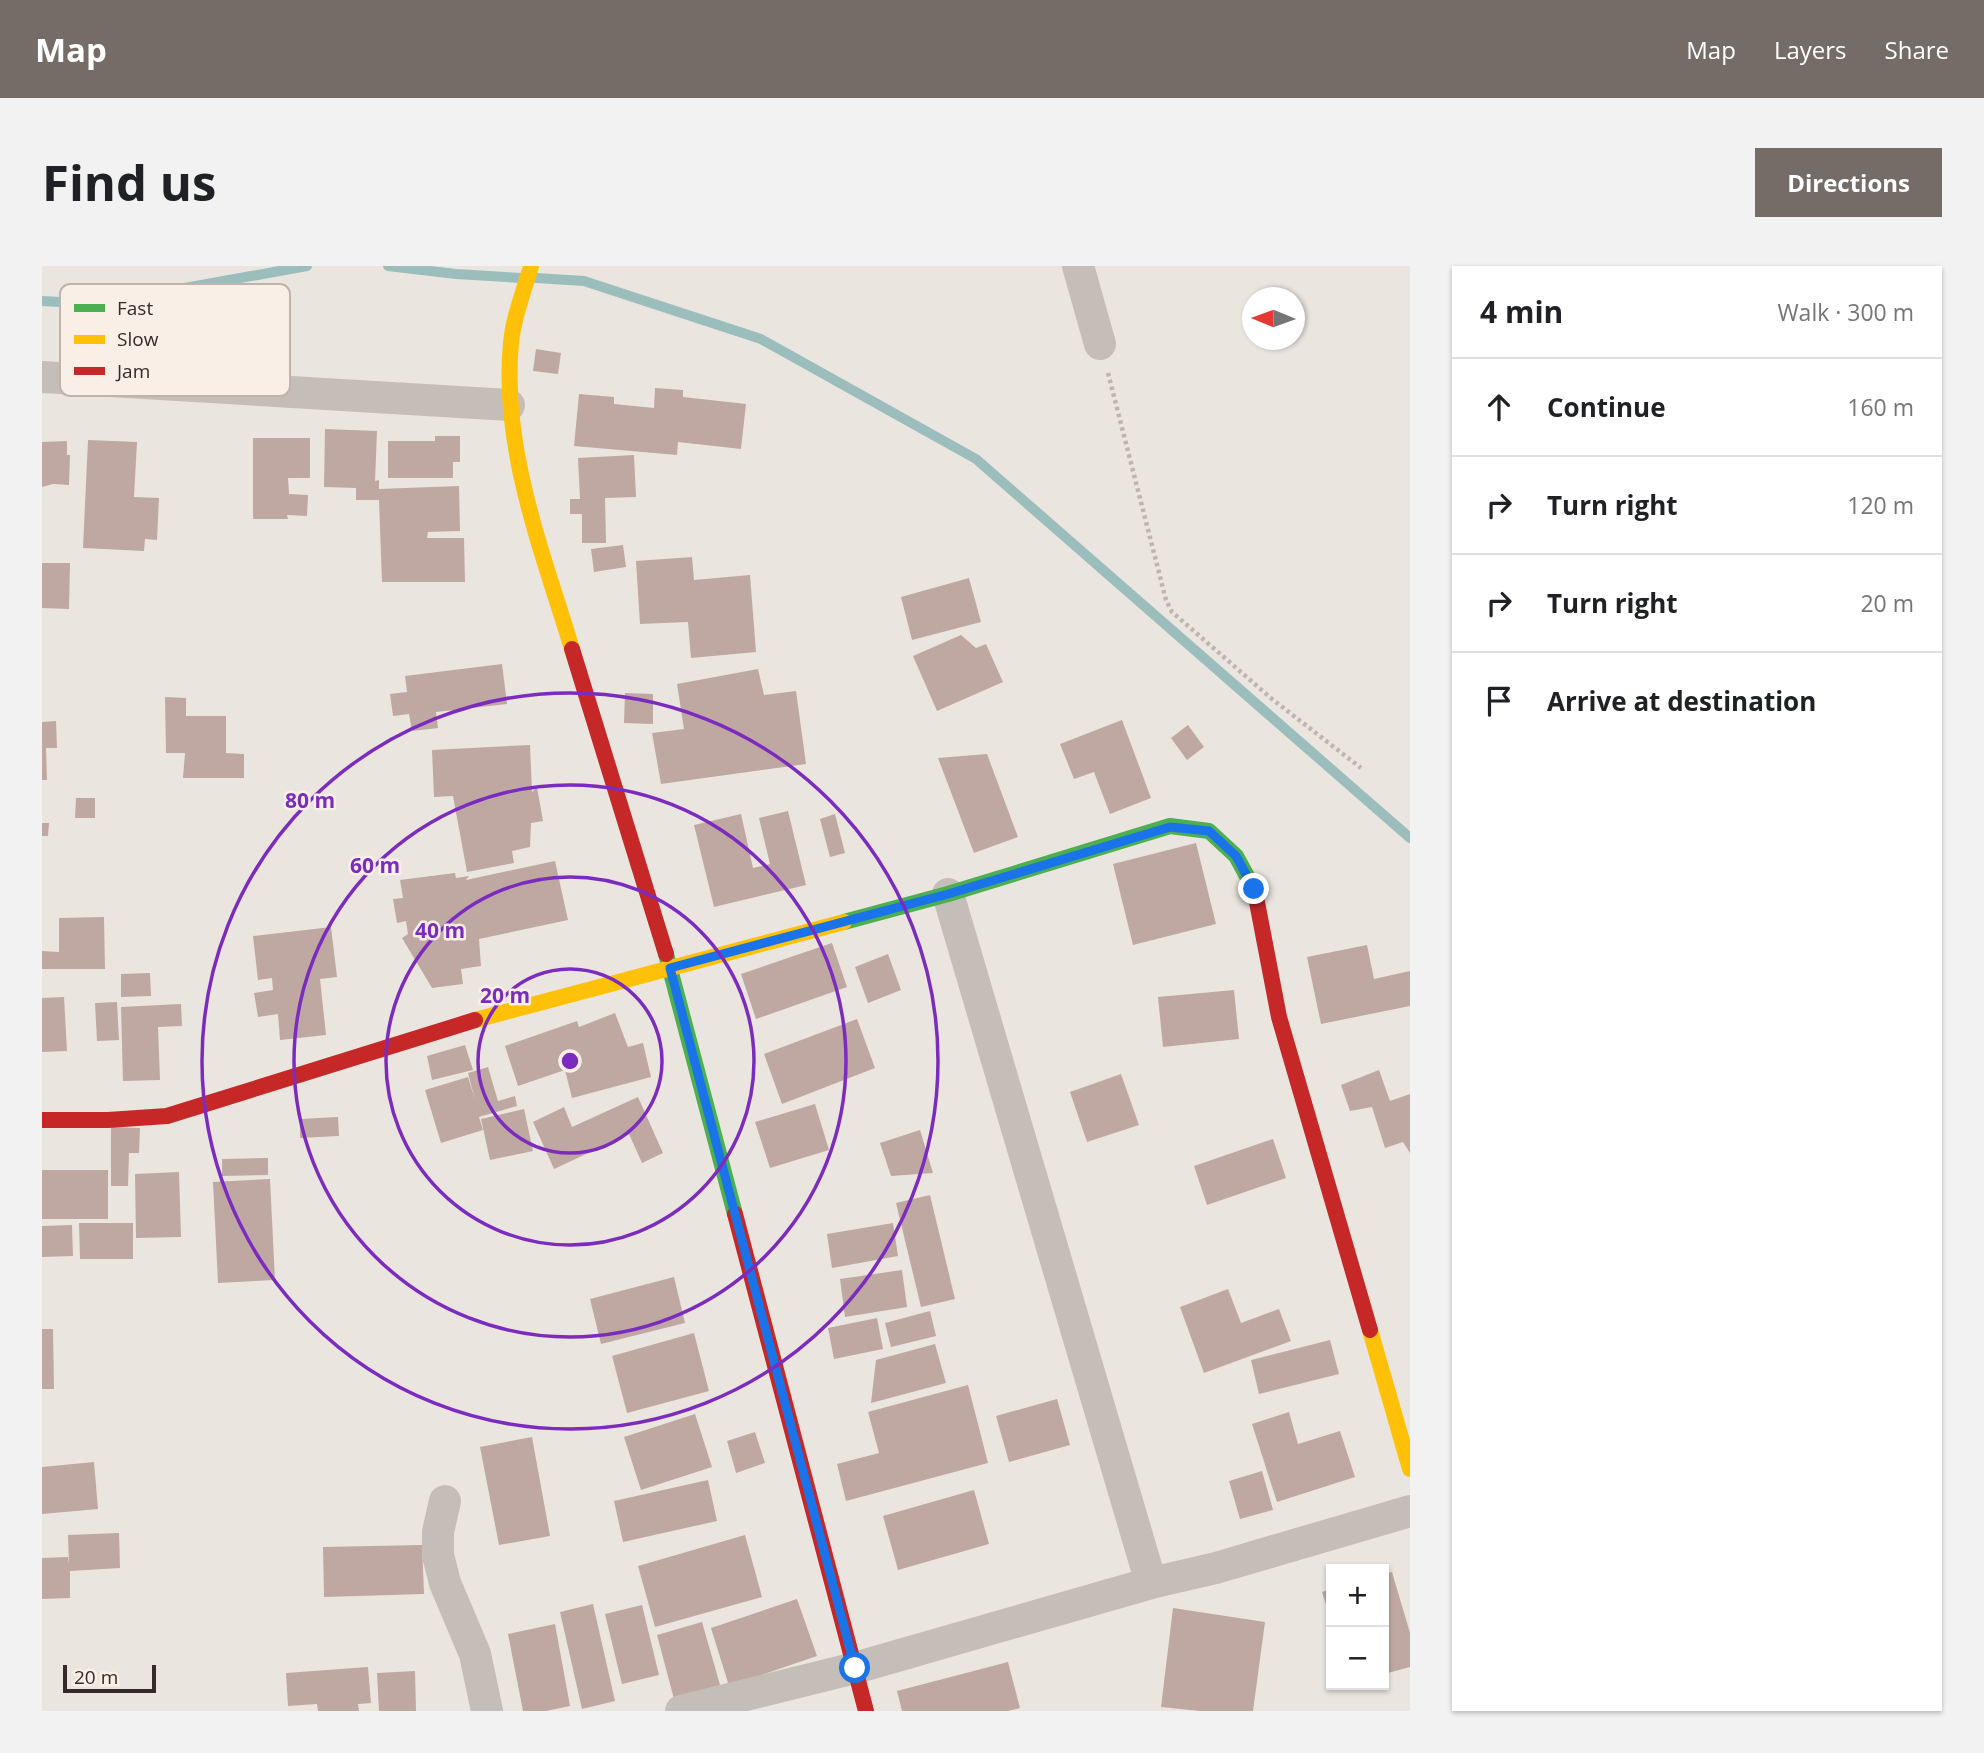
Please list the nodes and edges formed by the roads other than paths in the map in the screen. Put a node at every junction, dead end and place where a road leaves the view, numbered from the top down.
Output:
1 (531, 266) edge
2 (1078, 266) edge
3 (1100, 344) road end
4 (42, 377) edge
5 (60, 378) edge
6 (290, 392) edge
7 (509, 405) junction
8 (948, 894) junction
9 (670, 968) junction
10 (42, 1120) edge
11 (1410, 1469) edge
12 (445, 1501) dead end
13 (1410, 1511) edge
14 (1151, 1583) junction
15 (855, 1668) junction
16 (487, 1711) edge
17 (681, 1711) edge
18 (866, 1711) edge

1 - 7 street
2 - 3 street
4 - 5 street
6 - 7 street
7 - 9 street
8 - 9 street
8 - 11 street
8 - 14 street
9 - 10 street
9 - 15 street
12 - 16 street
13 - 14 street
14 - 15 street
15 - 17 street
15 - 18 street

